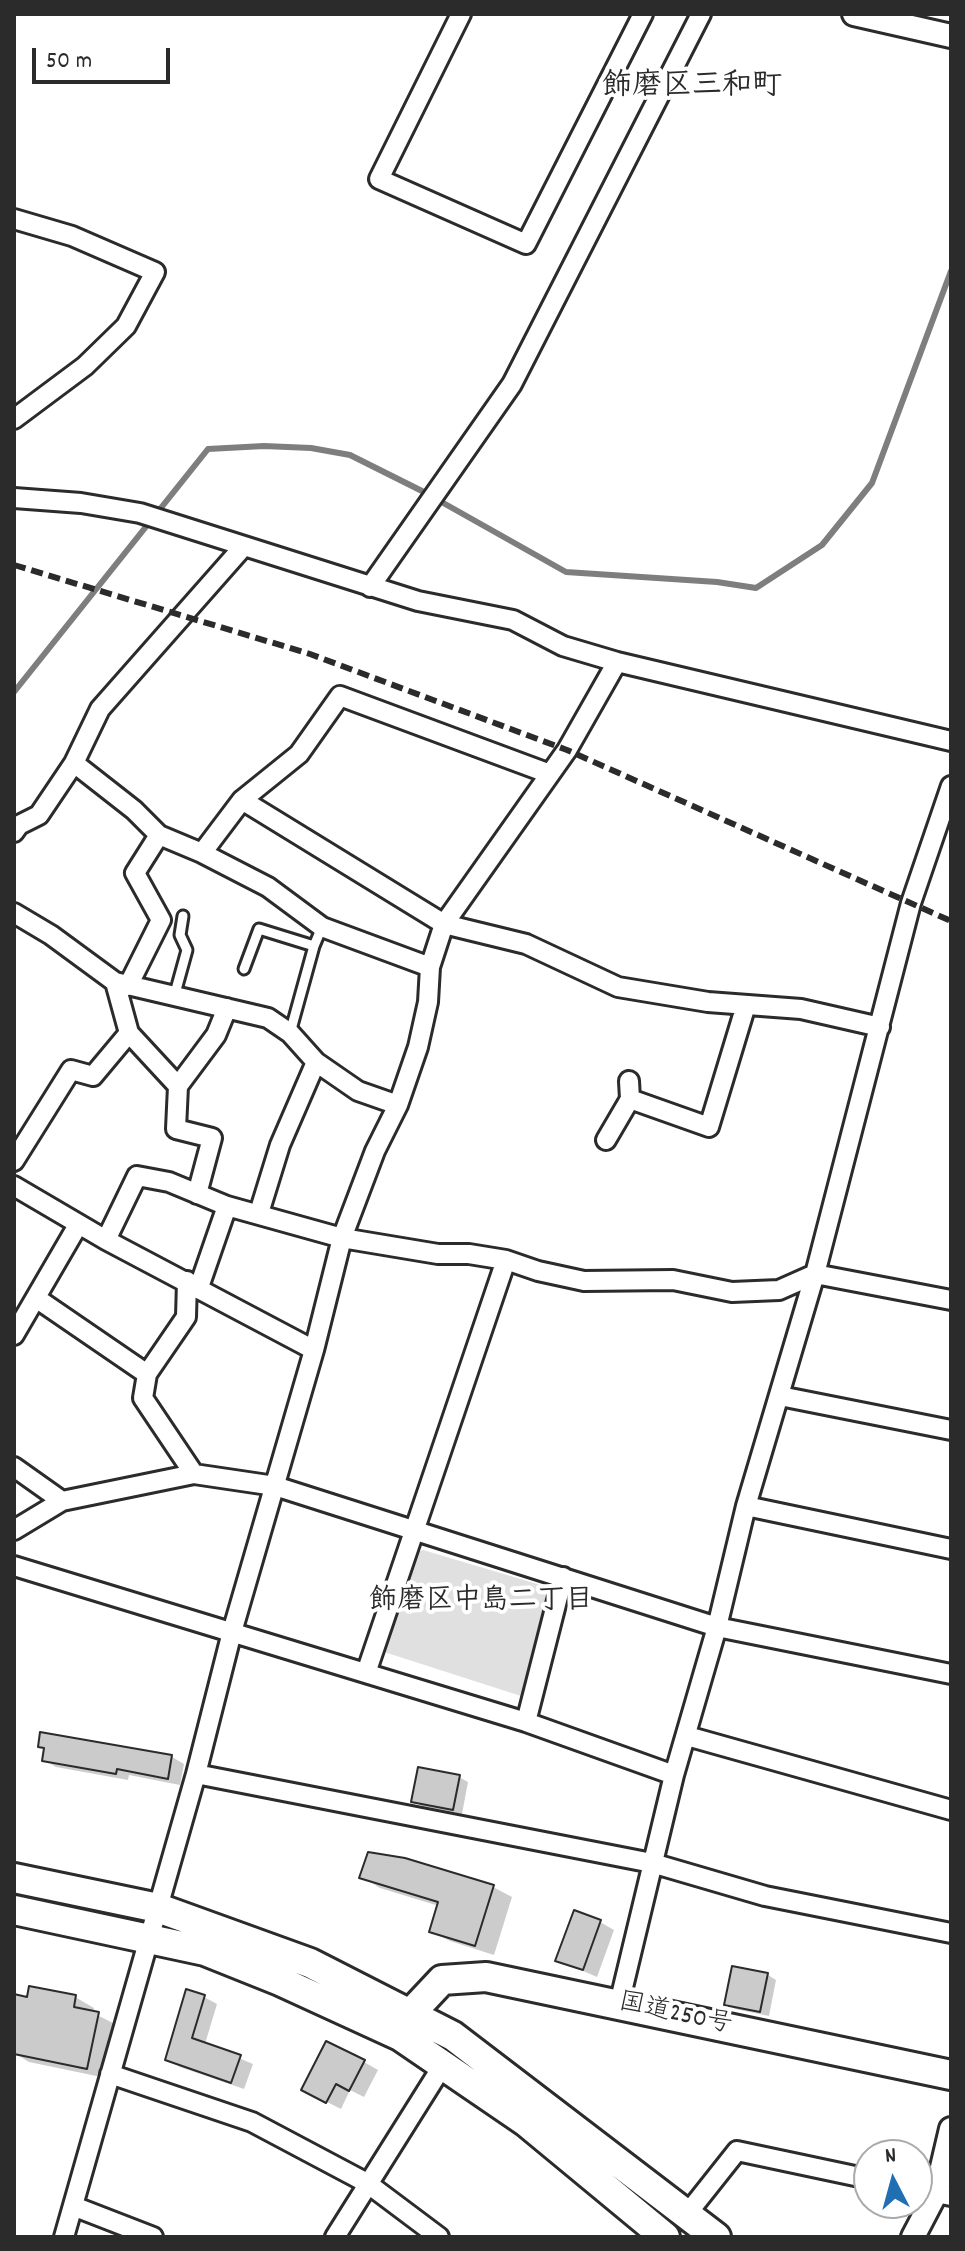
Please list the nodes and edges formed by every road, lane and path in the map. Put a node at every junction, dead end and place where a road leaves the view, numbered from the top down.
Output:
1 (461, 14) edge
2 (643, 14) edge
3 (701, 14) edge
4 (854, 14) edge
5 (919, 21) edge
6 (951, 36) edge
7 (14, 219) edge
8 (14, 419) edge
9 (14, 498) edge
10 (243, 547) junction
11 (370, 587) junction
12 (617, 662) junction
13 (951, 741) edge
14 (74, 763) junction
15 (550, 774) junction
16 (951, 786) edge
17 (242, 800) junction
18 (16, 826) edge
19 (159, 835) junction
20 (202, 853) junction
21 (183, 916) dead end
22 (15, 917) edge
23 (444, 924) junction
24 (322, 927) junction
25 (314, 946) junction
26 (430, 967) junction
27 (244, 969) dead end
28 (121, 984) junction
29 (174, 997) junction
30 (746, 1005) junction
31 (227, 1008) junction
32 (880, 1027) junction
33 (129, 1033) junction
34 (290, 1033) junction
35 (316, 1062) junction
36 (178, 1086) junction
37 (398, 1105) junction
38 (606, 1140) dead end
39 (14, 1161) edge
40 (14, 1186) edge
41 (197, 1194) junction
42 (227, 1206) junction
43 (259, 1213) junction
44 (78, 1225) junction
45 (342, 1238) junction
46 (106, 1240) junction
47 (506, 1260) junction
48 (815, 1274) junction
49 (193, 1284) junction
50 (36, 1298) junction
51 (951, 1300) edge
52 (15, 1330) edge
53 (314, 1350) junction
54 (147, 1374) junction
55 (780, 1396) junction
56 (951, 1430) edge
57 (14, 1467) edge
58 (194, 1474) junction
59 (275, 1486) junction
60 (62, 1501) junction
61 (746, 1506) junction
62 (14, 1530) edge
63 (413, 1530) junction
64 (951, 1549) edge
65 (14, 1566) edge
66 (563, 1577) junction
67 (717, 1627) junction
68 (232, 1632) junction
69 (366, 1673) junction
70 (951, 1674) edge
71 (526, 1722) junction
72 (687, 1736) junction
73 (196, 1774) junction
74 (674, 1775) junction
75 (951, 1810) edge
76 (652, 1863) junction
77 (14, 1878) edge
78 (158, 1908) junction
79 (14, 1910) edge
80 (951, 1933) edge
81 (149, 1938) junction
82 (619, 2004) junction
83 (406, 2025) junction
84 (443, 2065) junction
85 (110, 2074) junction
86 (951, 2075) edge
87 (951, 2129) edge
88 (853, 2176) edge
89 (367, 2183) junction
90 (935, 2193) edge
91 (73, 2206) junction
92 (687, 2214) junction
93 (64, 2237) edge
94 (153, 2237) edge
95 (335, 2237) edge
96 (439, 2237) edge
97 (665, 2237) edge
98 (716, 2237) edge
99 (913, 2237) edge

1 - 2 street
3 - 11 street
4 - 5 street
5 - 6 street
7 - 8 street
9 - 10 street
10 - 11 street
10 - 14 street
11 - 12 street
12 - 13 street
12 - 15 street
14 - 18 street
14 - 19 street
15 - 17 street
15 - 23 street
16 - 32 street
17 - 20 street
17 - 23 street
19 - 20 street
19 - 28 street
20 - 24 street
21 - 29 lane
22 - 28 street
23 - 26 street
23 - 30 street
24 - 25 lane
24 - 26 street
25 - 27 lane
25 - 34 lane
26 - 37 street
28 - 29 street
28 - 33 street
29 - 31 street
30 - 32 street
30 - 38 street
31 - 34 street
31 - 36 street
32 - 48 street
33 - 36 street
33 - 39 street
34 - 35 street
35 - 37 street
35 - 43 street
36 - 41 street
37 - 45 street
40 - 44 street
41 - 42 street
41 - 46 street
42 - 43 street
42 - 49 street
43 - 45 street
44 - 46 street
44 - 50 street
45 - 47 street
45 - 53 street
46 - 49 street
47 - 48 street
47 - 63 street
48 - 51 street
48 - 55 street
49 - 53 street
49 - 54 street
50 - 52 street
50 - 54 street
53 - 59 street
54 - 58 street
55 - 56 street
55 - 61 street
57 - 60 street
58 - 59 street
58 - 60 street
59 - 63 street
59 - 68 street
60 - 62 street
61 - 64 street
61 - 67 street
63 - 66 street
63 - 69 street
65 - 68 street
66 - 67 street
66 - 71 street
67 - 70 street
67 - 72 street
68 - 69 street
68 - 73 street
69 - 71 street
71 - 74 street
72 - 74 street
72 - 75 street
73 - 76 street
73 - 78 street
74 - 76 street
76 - 80 street
76 - 82 street
77 - 78 highway
78 - 81 street
78 - 83 highway
79 - 81 highway
81 - 83 highway
81 - 85 street
82 - 83 highway, 国道250号
82 - 86 highway, 国道250号
83 - 84 highway
83 - 92 highway
84 - 89 street
84 - 97 highway
85 - 89 street
85 - 91 street
87 - 90 street
88 - 92 street
89 - 95 street
89 - 96 street
90 - 99 street
91 - 93 street
91 - 94 street
92 - 98 highway

